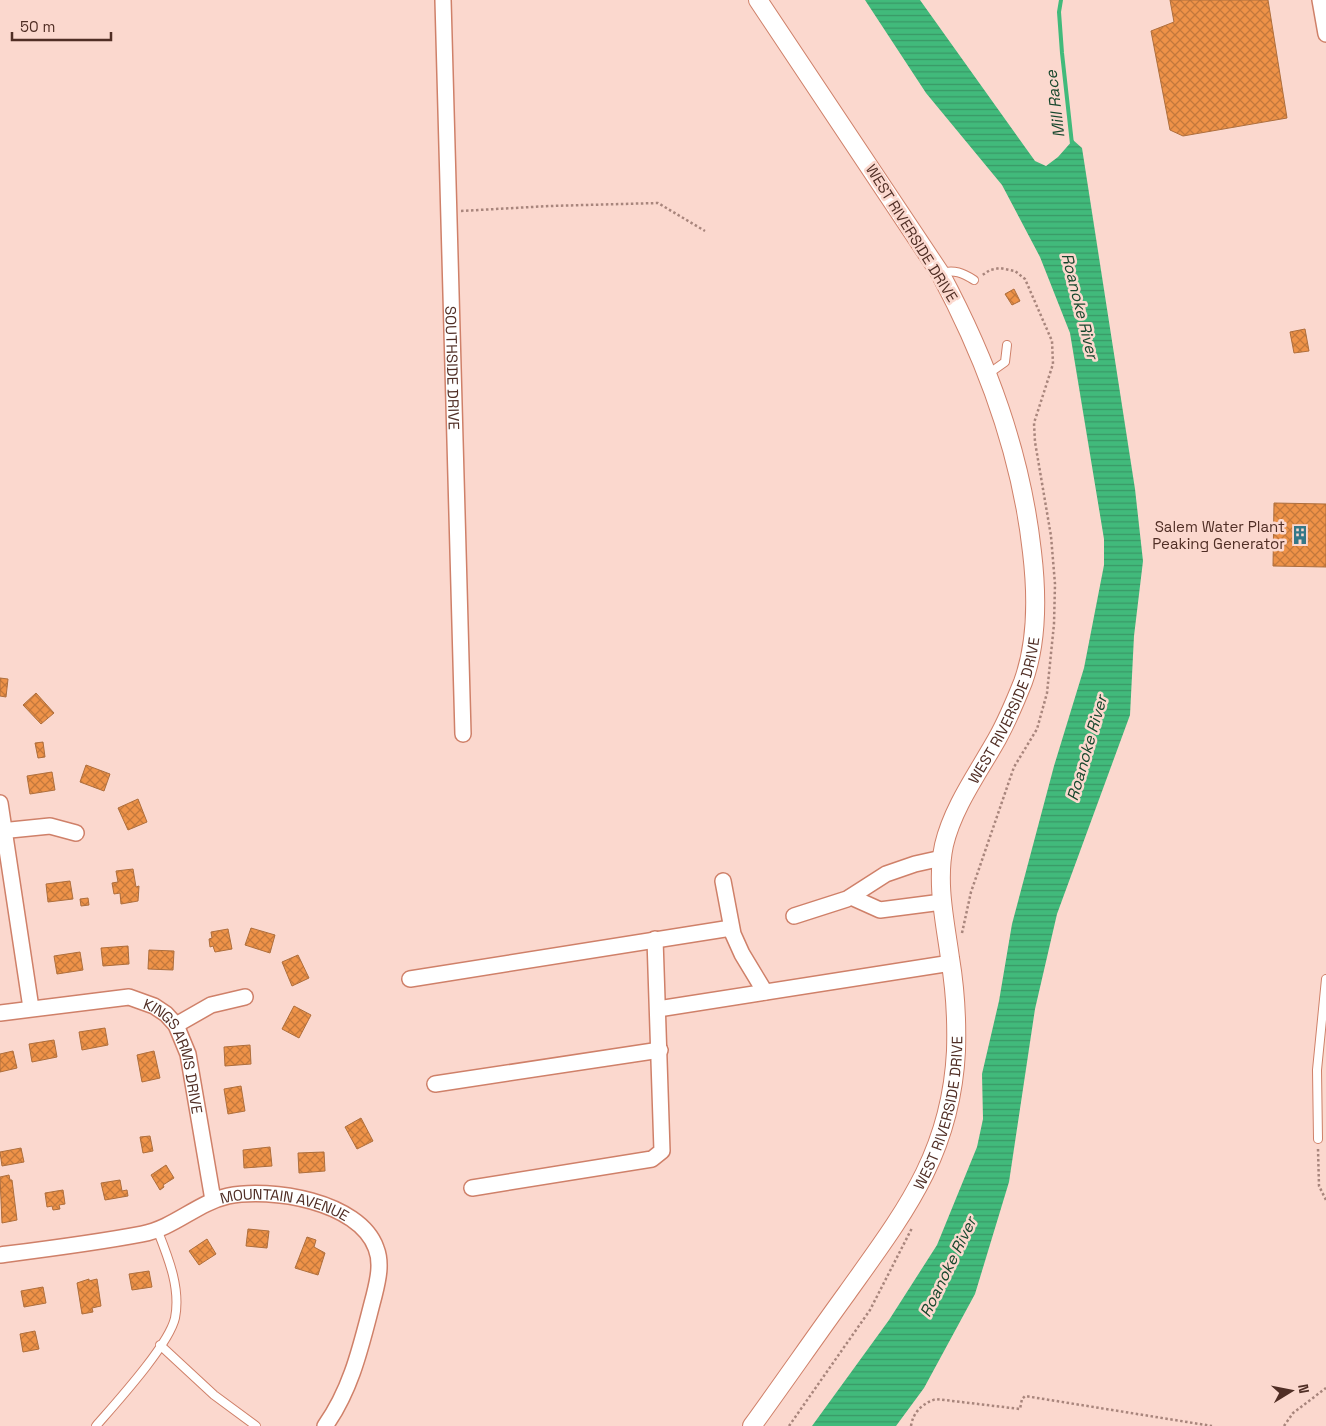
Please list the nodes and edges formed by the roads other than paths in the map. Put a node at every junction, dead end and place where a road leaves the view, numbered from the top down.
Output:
1 (443, 0) edge
2 (758, 0) edge
3 (1320, 0) edge
4 (1326, 34) edge
5 (940, 274) junction
6 (974, 280) road end
7 (1007, 345) dead end
8 (988, 374) junction
9 (463, 734) dead end
10 (0, 802) edge
11 (2, 831) edge
12 (76, 833) dead end
13 (942, 858) junction
14 (723, 881) dead end
15 (851, 897) junction
16 (942, 902) junction
17 (794, 916) dead end
18 (732, 928) junction
19 (655, 939) junction
20 (951, 963) junction
21 (410, 979) dead end
22 (1326, 979) edge
23 (765, 992) junction
24 (245, 997) dead end
25 (31, 1008) junction
26 (658, 1009) junction
27 (0, 1014) edge
28 (176, 1025) junction
29 (660, 1050) junction
30 (434, 1084) dead end
31 (1318, 1139) road end
32 (472, 1188) dead end
33 (213, 1200) junction
34 (158, 1229) junction
35 (0, 1255) edge
36 (160, 1345) junction
37 (96, 1426) edge
38 (256, 1426) edge
39 (325, 1426) edge
40 (752, 1426) edge

1 - 9 street, SOUTHSIDE DRIVE
2 - 5 street, WEST RIVERSIDE DRIVE
3 - 4 street
5 - 6 lane
5 - 8 street, WEST RIVERSIDE DRIVE
7 - 8 lane
8 - 13 street, WEST RIVERSIDE DRIVE
10 - 11 street
11 - 12 street
11 - 25 street
13 - 15 street
13 - 16 street, WEST RIVERSIDE DRIVE
14 - 18 street
15 - 16 street
15 - 17 street
16 - 20 street, WEST RIVERSIDE DRIVE
18 - 19 street
18 - 23 street
19 - 21 street
19 - 26 street
20 - 23 street
20 - 40 street, WEST RIVERSIDE DRIVE
22 - 31 lane
23 - 26 street
24 - 28 street
25 - 27 street, KINGS ARMS DRIVE
25 - 28 street, KINGS ARMS DRIVE
26 - 29 street
28 - 33 street, KINGS ARMS DRIVE
29 - 30 street
29 - 32 street
33 - 34 street, MOUNTAIN AVENUE
33 - 39 street, MOUNTAIN AVENUE
34 - 35 street, MOUNTAIN AVENUE
34 - 36 lane
36 - 37 lane
36 - 38 lane

